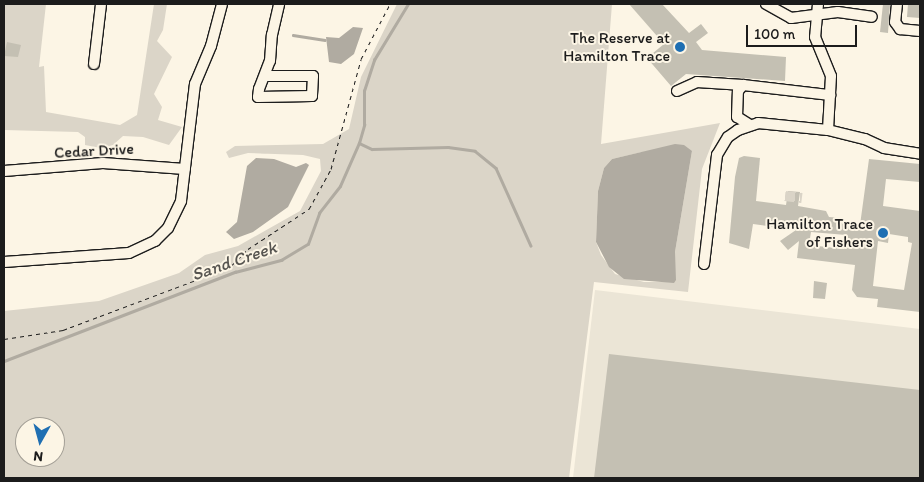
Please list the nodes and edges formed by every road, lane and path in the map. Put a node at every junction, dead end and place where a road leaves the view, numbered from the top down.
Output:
1 (101, 4) edge
2 (222, 4) edge
3 (279, 4) edge
4 (390, 4) edge
5 (766, 4) edge
6 (818, 4) edge
7 (897, 4) edge
8 (817, 16) junction
9 (872, 17) dead end
10 (920, 31) edge
11 (94, 64) dead end
12 (265, 76) junction
13 (743, 85) junction
14 (677, 91) dead end
15 (830, 96) junction
16 (750, 125) junction
17 (828, 130) junction
18 (920, 154) edge
19 (185, 169) junction
20 (4, 171) edge
21 (4, 262) edge
22 (704, 264) dead end
23 (4, 339) edge

1 - 11 street
2 - 19 street
3 - 12 street
4 - 23 path
5 - 8 street
6 - 8 street
7 - 10 street
8 - 9 street
8 - 15 street
12 - 12 street
13 - 14 street
13 - 15 street
13 - 16 street
15 - 17 street
16 - 17 street
16 - 22 street
17 - 18 street
19 - 20 street, Cedar Drive
19 - 21 street

